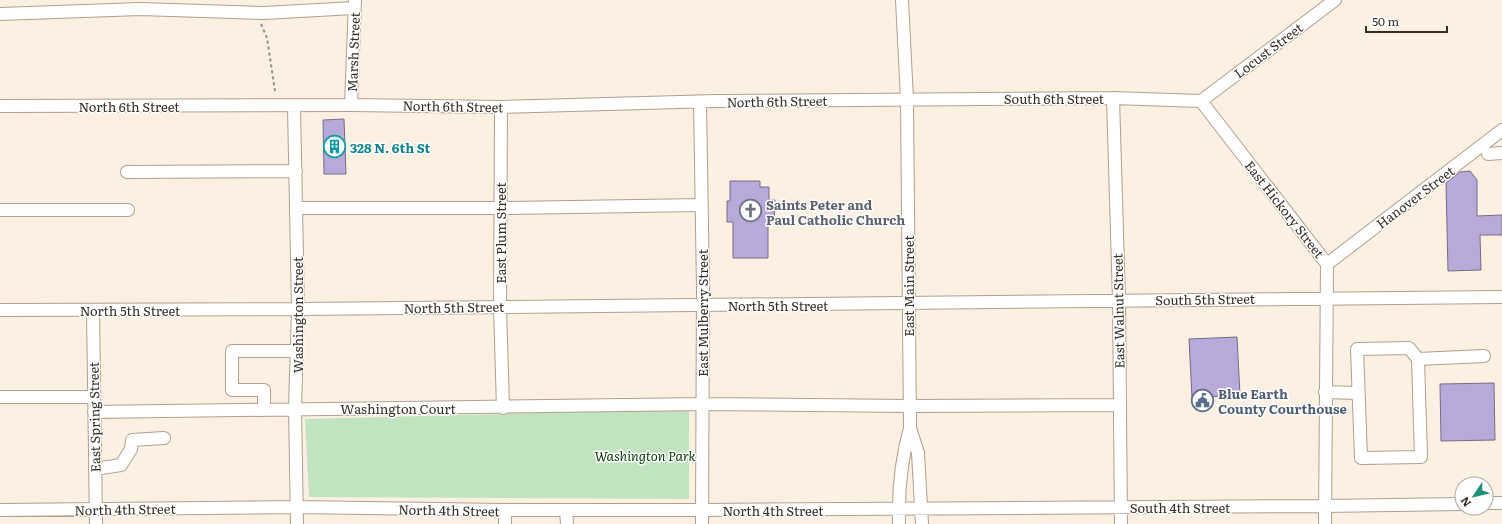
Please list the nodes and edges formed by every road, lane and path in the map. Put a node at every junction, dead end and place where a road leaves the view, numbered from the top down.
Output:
1 (902, 0) edge
2 (1335, 0) edge
3 (354, 4) edge
4 (256, 13) junction
5 (0, 14) edge
6 (275, 91) dead end
7 (1113, 98) junction
8 (907, 99) junction
9 (1201, 100) junction
10 (700, 102) junction
11 (351, 105) junction
12 (0, 106) edge
13 (294, 106) junction
14 (501, 107) junction
15 (1502, 130) edge
16 (1502, 153) edge
17 (1488, 154) dead end
18 (296, 171) junction
19 (126, 172) dead end
20 (701, 205) junction
21 (296, 208) junction
22 (500, 208) junction
23 (0, 210) edge
24 (128, 210) dead end
25 (1327, 264) junction
26 (1502, 297) edge
27 (1326, 298) junction
28 (1119, 300) junction
29 (908, 304) junction
30 (703, 305) junction
31 (500, 307) junction
32 (298, 309) junction
33 (0, 310) edge
34 (93, 310) junction
35 (297, 351) junction
36 (1484, 356) dead end
37 (1418, 359) junction
38 (1325, 392) junction
39 (1358, 393) junction
40 (0, 397) edge
41 (94, 397) junction
42 (703, 404) junction
43 (1120, 405) junction
44 (909, 406) junction
45 (295, 408) junction
46 (503, 408) junction
47 (264, 409) junction
48 (94, 412) junction
49 (910, 428) junction
50 (164, 438) dead end
51 (95, 469) junction
52 (1454, 504) edge
53 (1324, 506) junction
54 (298, 507) junction
55 (1121, 507) junction
56 (922, 508) junction
57 (96, 509) junction
58 (899, 509) junction
59 (0, 510) edge
60 (505, 510) junction
61 (566, 510) junction
62 (702, 510) junction
63 (96, 524) edge
64 (297, 524) edge
65 (505, 524) edge
66 (567, 524) edge
67 (702, 524) edge
68 (899, 524) edge
69 (922, 524) edge
70 (1121, 524) edge
71 (1325, 524) edge

1 - 8 street, East Main Street
2 - 9 street, Locust Street
3 - 4 street
3 - 11 street, Marsh Street
4 - 5 street
4 - 6 path
7 - 8 street, South 6th Street
7 - 9 street, South 6th Street
7 - 28 street, East Walnut Street
8 - 10 street, North 6th Street
8 - 29 street, East Main Street
9 - 25 street, East Hickory Street
10 - 14 street, North 6th Street
10 - 20 street, East Mulberry Street
11 - 13 street, North 6th Street
11 - 14 street, North 6th Street
12 - 13 street, North 6th Street
13 - 18 street, Washington Street
14 - 22 street, East Plum Street
15 - 25 street, Hanover Street
16 - 17 street
18 - 19 street
18 - 21 street, Washington Street
20 - 22 street
20 - 30 street, East Mulberry Street
21 - 22 street
21 - 32 street, Washington Street
22 - 31 street, East Plum Street
23 - 24 street
25 - 27 street, East Hickory Street
26 - 27 street, South 5th Street
27 - 28 street, South 5th Street
27 - 38 street, East Hickory Street
28 - 29 street, South 5th Street
28 - 43 street, East Walnut Street
29 - 30 street, North 5th Street
29 - 44 street, East Main Street
30 - 31 street, North 5th Street
30 - 42 street, East Mulberry Street
31 - 32 street, North 5th Street
31 - 46 street, East Plum Street
32 - 34 street, North 5th Street
32 - 35 street, Washington Street
33 - 34 street, North 5th Street
34 - 41 street, East Spring Street
35 - 45 street, Washington Street
35 - 47 street
36 - 37 street
37 - 39 street
37 - 39 street
38 - 39 street
38 - 53 street, East Hickory Street
40 - 41 street
41 - 48 street, East Spring Street
42 - 44 street, Washington Court
42 - 46 street, Washington Court
42 - 62 street, East Mulberry Street
43 - 44 street, Washington Court
43 - 55 street, East Walnut Street
44 - 49 street, East Main Street
45 - 46 street, Washington Court
45 - 47 street, Washington Court
45 - 54 street, Washington Street
47 - 48 street, Washington Court
48 - 51 street, East Spring Street
49 - 56 street, East Main Street
49 - 58 street, East Main Street
50 - 51 street
51 - 57 street, East Spring Street
52 - 53 street, South 4th Street
53 - 55 street, South 4th Street
53 - 71 street, East Hickory Street
54 - 57 street, North 4th Street
54 - 60 street, North 4th Street
54 - 64 street, Washington Street
55 - 56 street, South 4th Street
55 - 70 street, East Walnut Street
56 - 58 street, South 4th Street
56 - 69 street, East Main Street
57 - 59 street, North 4th Street
57 - 63 street, East Spring Street
58 - 62 street, North 4th Street
58 - 68 street, East Main Street
60 - 61 street, North 4th Street
60 - 65 street
61 - 62 street, North 4th Street
61 - 66 street
62 - 67 street, East Mulberry Street

